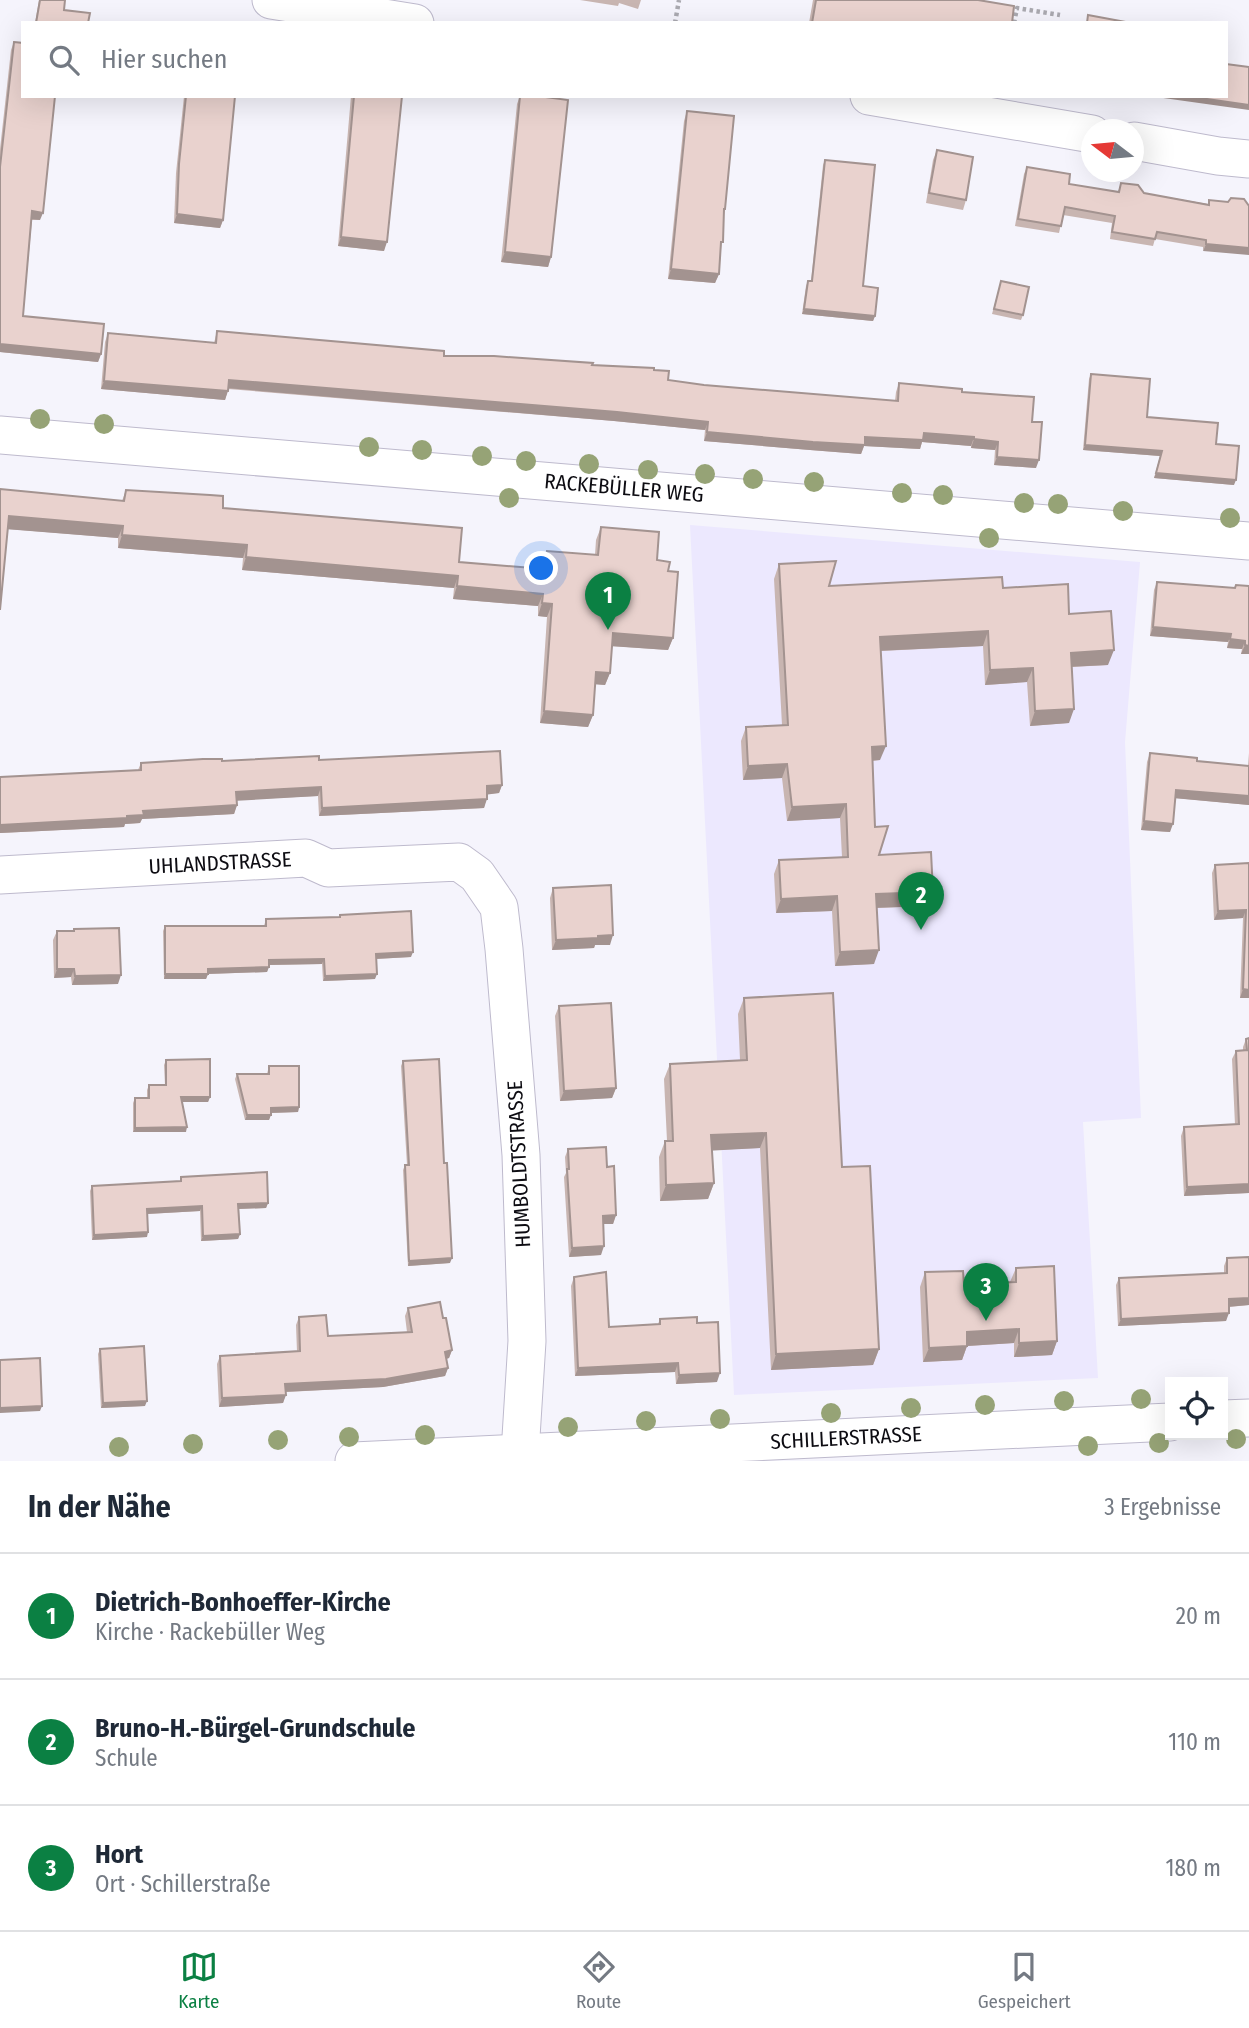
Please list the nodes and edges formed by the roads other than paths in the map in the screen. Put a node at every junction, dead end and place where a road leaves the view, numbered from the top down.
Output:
1 (271, 0) edge
2 (402, 21) edge
3 (881, 98) edge
4 (1081, 132) edge
5 (1144, 143) edge
6 (1249, 159) edge
7 (0, 435) edge
8 (1249, 541) edge
9 (0, 875) edge
10 (477, 875) joint
11 (1249, 1418) edge
12 (1228, 1419) edge
13 (1165, 1422) edge
14 (520, 1457) edge
15 (354, 1461) edge

1 - 2 street
3 - 4 street
5 - 6 street
7 - 8 street, RACKEBÜLLER WEG
9 - 10 street, UHLANDSTRASSE
10 - 14 street, HUMBOLDTSTRASSE
11 - 12 street
13 - 14 street, SCHILLERSTRASSE
14 - 15 street, SCHILLERSTRASSE

